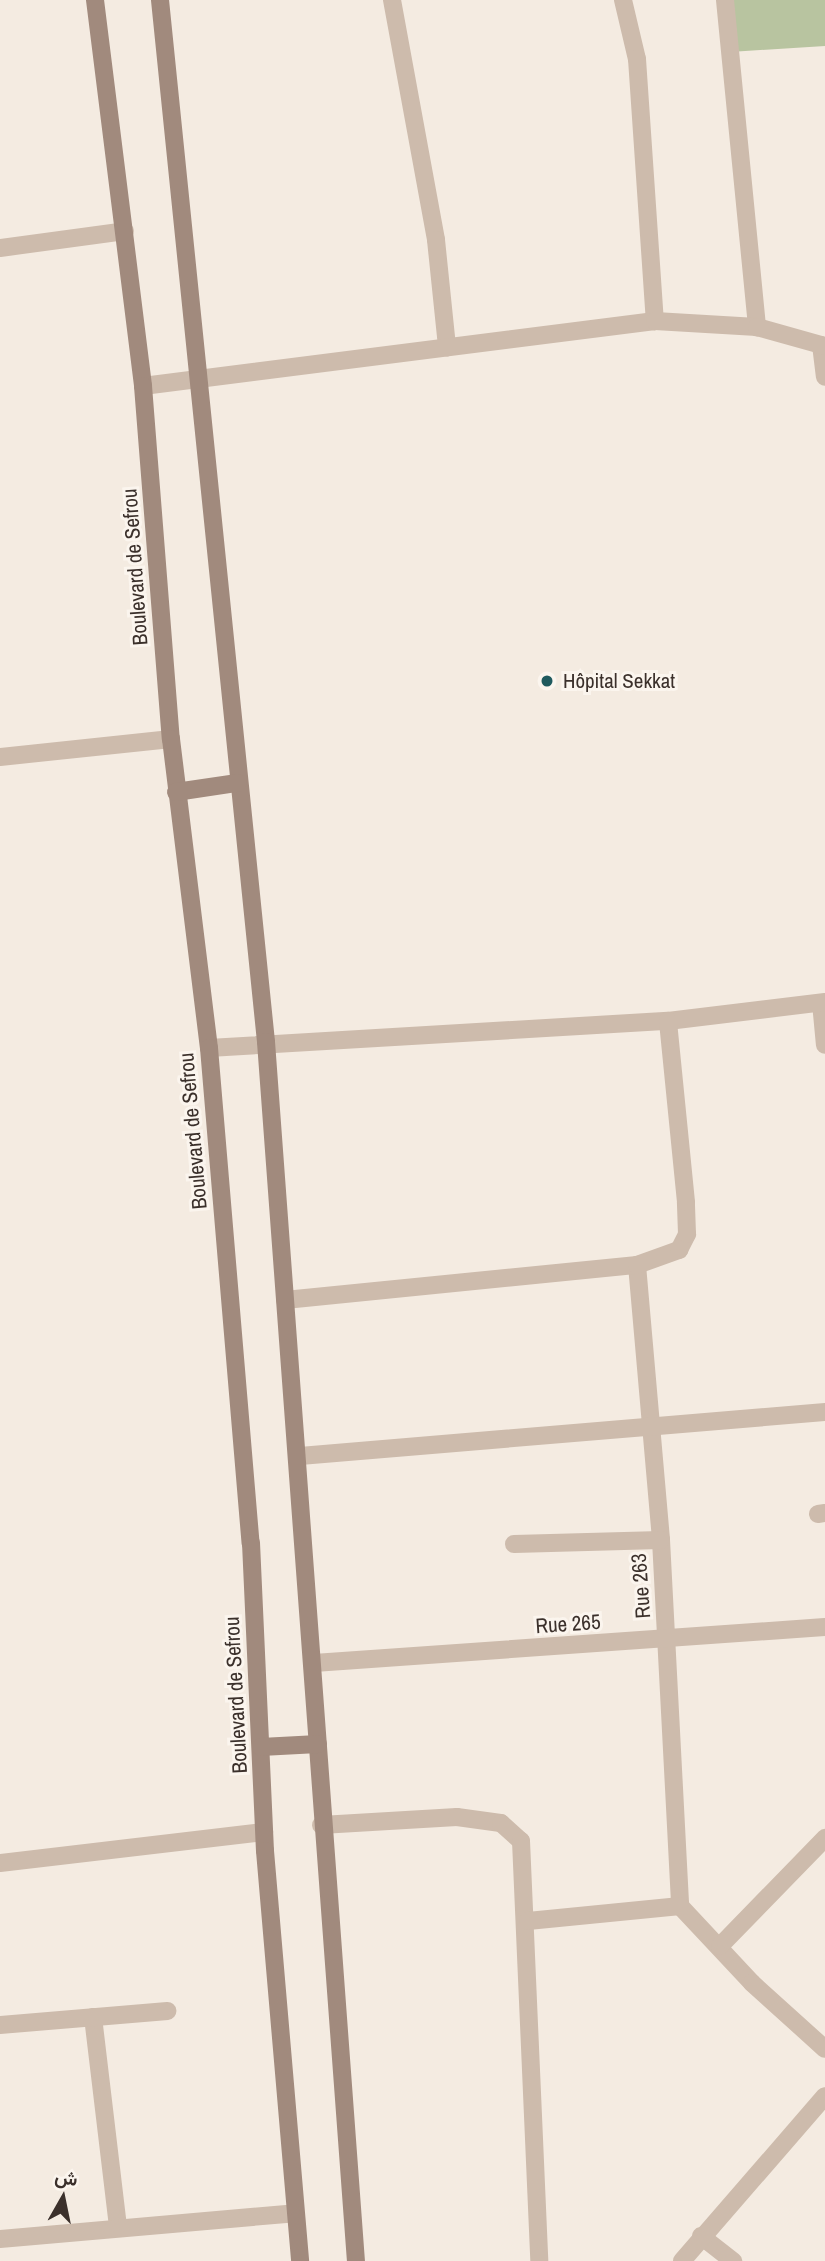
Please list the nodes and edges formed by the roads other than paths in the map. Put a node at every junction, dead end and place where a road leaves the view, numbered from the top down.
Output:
1 (95, 0) edge
2 (160, 0) edge
3 (392, 0) edge
4 (623, 0) edge
5 (725, 0) edge
6 (125, 231) junction
7 (0, 248) edge
8 (655, 321) junction
9 (757, 327) junction
10 (823, 346) edge
11 (447, 347) junction
12 (203, 377) junction
13 (825, 377) edge
14 (143, 386) junction
15 (171, 739) junction
16 (0, 757) edge
17 (237, 783) junction
18 (177, 792) junction
19 (823, 1003) edge
20 (668, 1021) junction
21 (266, 1042) junction
22 (825, 1045) edge
23 (209, 1048) junction
24 (637, 1265) junction
25 (285, 1300) junction
26 (825, 1412) edge
27 (651, 1430) junction
28 (300, 1455) junction
29 (661, 1540) junction
30 (514, 1544) dead end
31 (825, 1627) edge
32 (668, 1641) junction
33 (314, 1663) junction
34 (318, 1744) junction
35 (261, 1747) junction
36 (321, 1825) junction
37 (264, 1832) junction
38 (825, 1838) edge
39 (0, 1863) edge
40 (680, 1906) junction
41 (528, 1921) junction
42 (720, 1946) junction
43 (167, 2011) dead end
44 (93, 2017) junction
45 (0, 2025) edge
46 (825, 2049) edge
47 (825, 2096) edge
48 (818, 2118) edge
49 (295, 2213) junction
50 (118, 2228) junction
51 (701, 2236) junction
52 (0, 2239) edge
53 (300, 2261) edge
54 (356, 2261) edge
55 (539, 2261) edge
56 (682, 2261) edge
57 (733, 2261) edge

1 - 6 street, Boulevard de Sefrou
2 - 12 street
3 - 11 street
4 - 8 street
5 - 9 street
6 - 7 street
6 - 14 street, Boulevard de Sefrou
8 - 9 street
8 - 11 street
9 - 10 street
10 - 13 street
11 - 12 street
12 - 14 street
12 - 17 street
14 - 15 street, Boulevard de Sefrou
15 - 16 street
15 - 18 street, Boulevard de Sefrou
17 - 18 street
17 - 21 street
18 - 23 street, Boulevard de Sefrou
19 - 20 street
19 - 22 street
20 - 21 street
20 - 24 street
21 - 23 street
21 - 25 street
23 - 35 street, Boulevard de Sefrou
24 - 25 street
24 - 27 street, Rue 263
25 - 28 street
26 - 27 street
27 - 28 street
27 - 29 street, Rue 263
28 - 33 street
29 - 30 street
29 - 32 street, Rue 263
31 - 32 street, Rue 265
32 - 33 street, Rue 265
32 - 40 street, Rue 263
33 - 34 street
34 - 35 street
34 - 36 street
35 - 37 street, Boulevard de Sefrou
36 - 41 street
36 - 54 street
37 - 39 street
37 - 49 street, Boulevard de Sefrou
38 - 42 street
40 - 41 street
40 - 42 street
41 - 55 street
42 - 46 street
43 - 44 street
44 - 45 street
44 - 50 street
47 - 48 street
48 - 51 street
49 - 50 street
49 - 53 street, Boulevard de Sefrou
50 - 52 street
51 - 56 street
51 - 57 street

